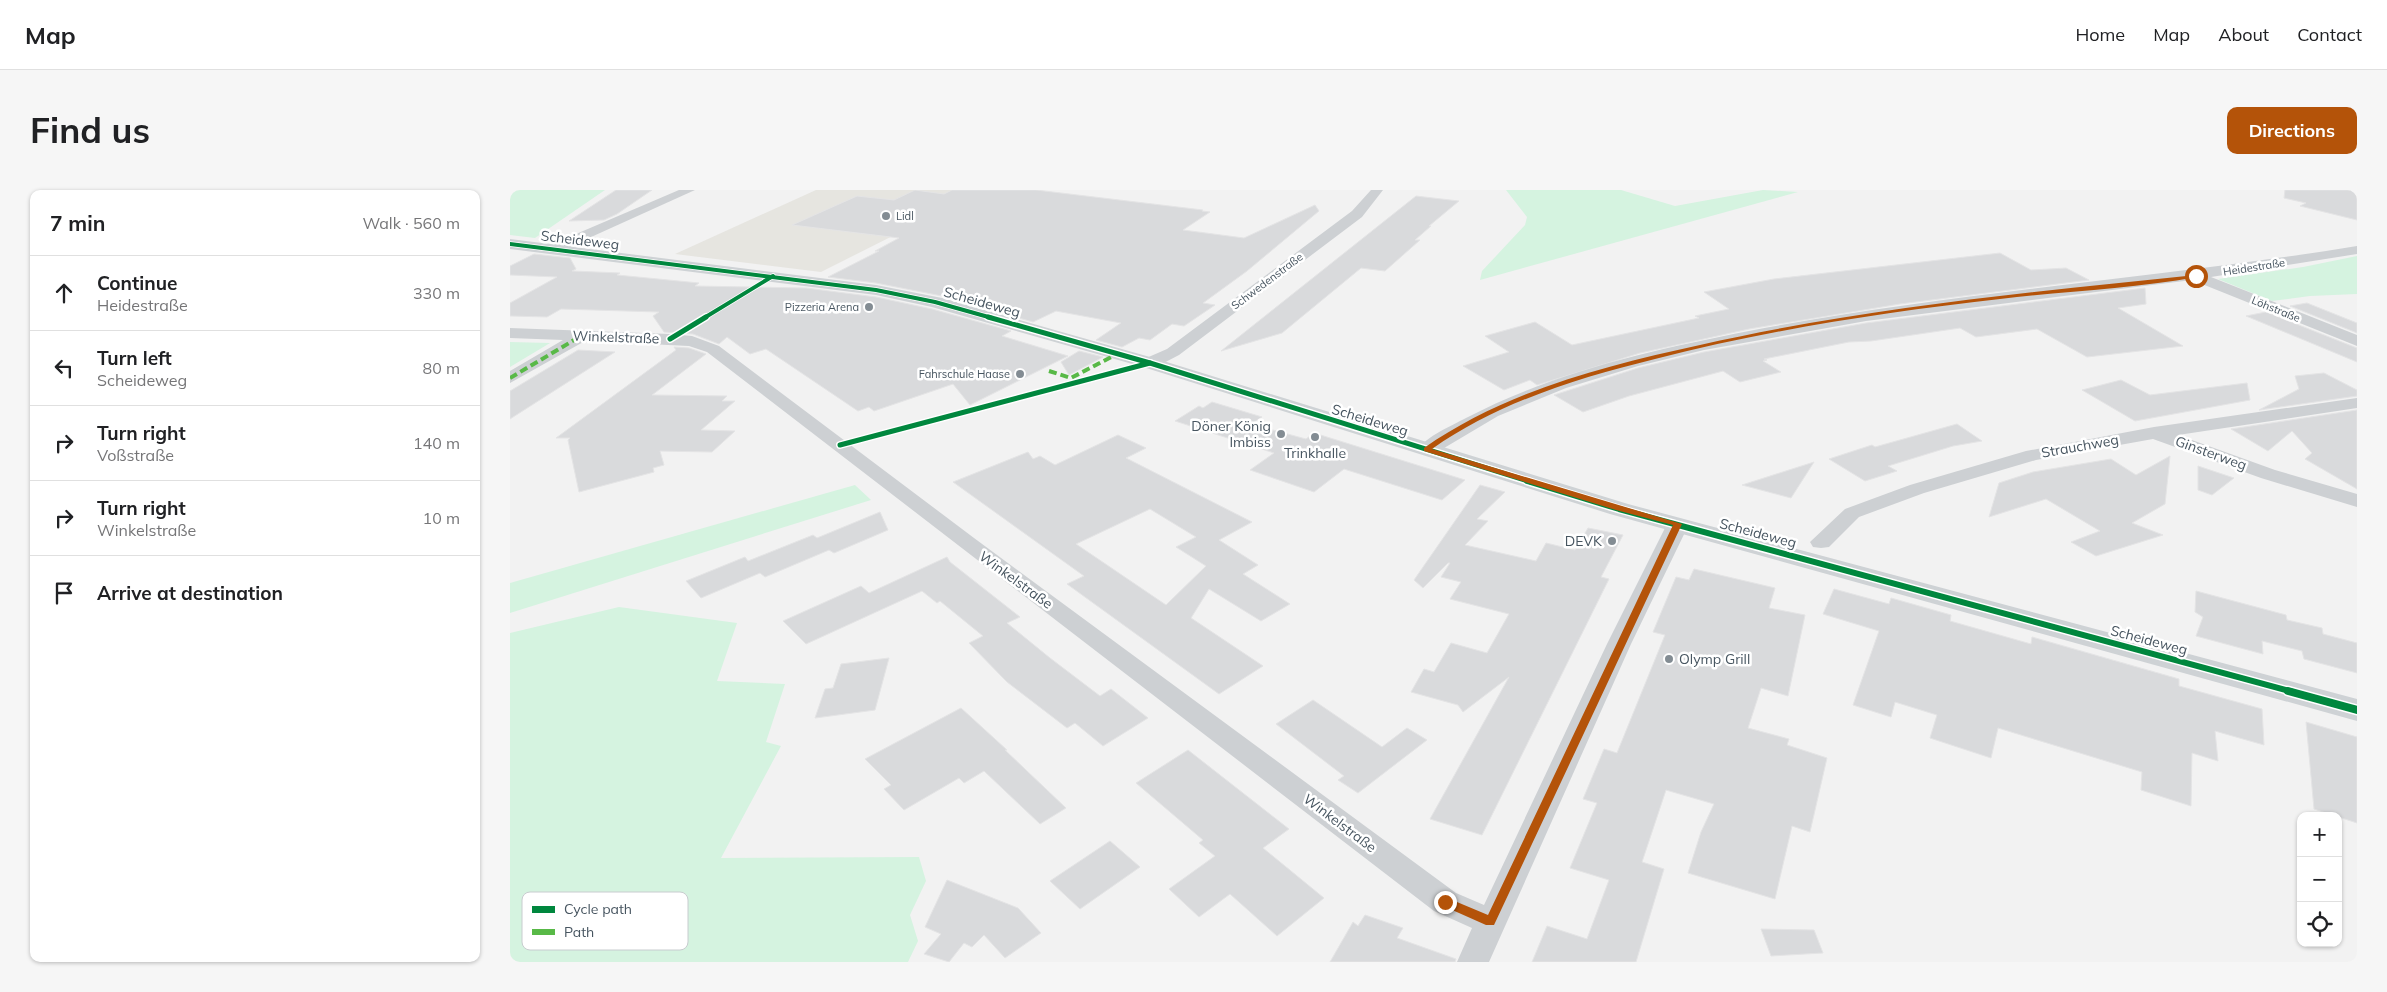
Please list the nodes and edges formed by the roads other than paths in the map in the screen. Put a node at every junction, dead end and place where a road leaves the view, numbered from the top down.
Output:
1 (689, 190) edge
2 (1377, 190) edge
3 (510, 244) edge
4 (553, 249) junction
5 (2357, 250) edge
6 (2196, 276) junction
7 (510, 333) edge
8 (581, 336) junction
9 (2357, 341) edge
10 (1150, 363) junction
11 (510, 378) edge
12 (2357, 403) edge
13 (2207, 425) junction
14 (2154, 433) junction
15 (1427, 450) junction
16 (2268, 474) junction
17 (2357, 501) edge
18 (1678, 524) junction
19 (1821, 542) dead end
20 (2357, 710) edge
21 (1490, 922) junction
22 (1473, 962) edge

1 - 4 street, Scheideweg
2 - 10 street, Schwedenstraße
3 - 4 street, Scheideweg
4 - 10 street, Scheideweg
5 - 6 street, Heidestraße
6 - 9 street, Löhstraße
6 - 15 street, Heidestraße
7 - 8 street, Winkelstraße
8 - 11 street
8 - 21 street, Winkelstraße
10 - 15 street, Scheideweg
12 - 13 street, Strauchweg
13 - 14 street, Strauchweg
13 - 16 street, Ginsterweg
14 - 16 street, Ginsterweg
14 - 19 street, Strauchweg
15 - 18 street, Scheideweg
16 - 17 street, Ginsterweg
18 - 20 street, Scheideweg
18 - 21 street
21 - 22 street

